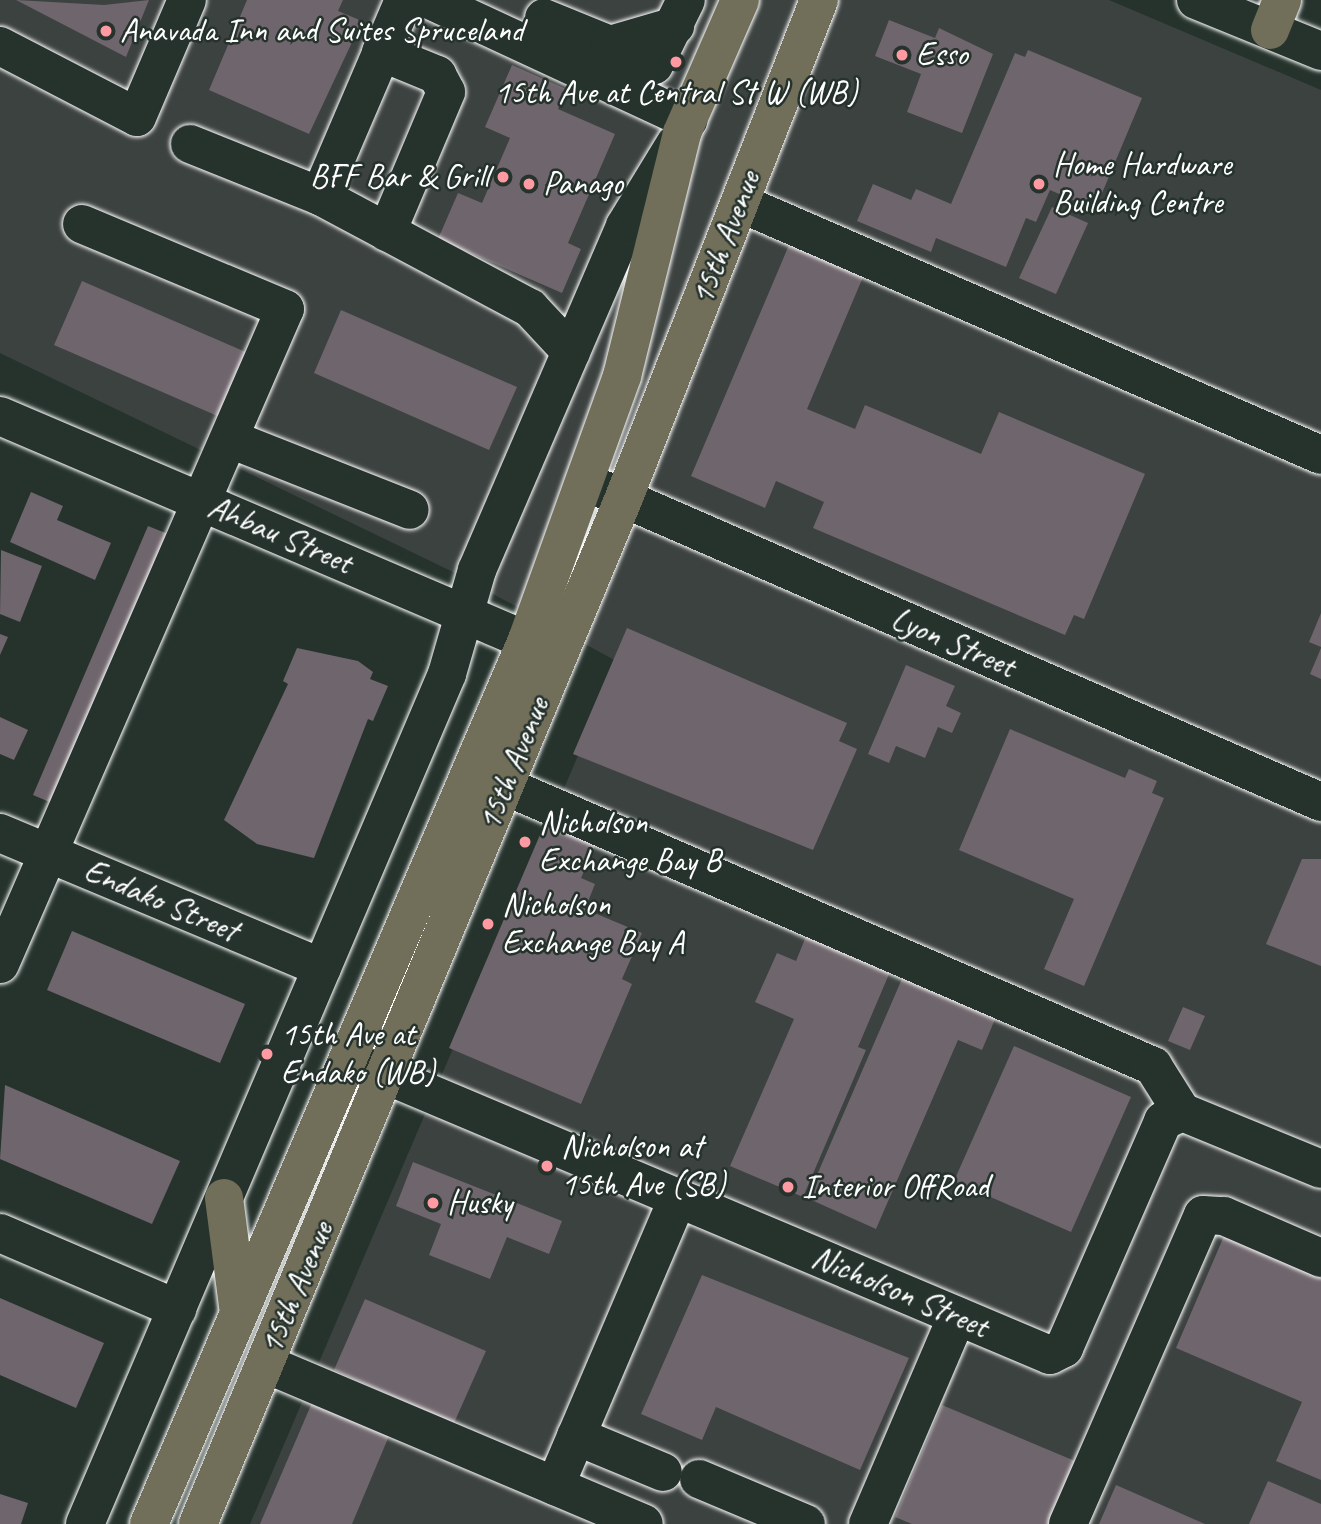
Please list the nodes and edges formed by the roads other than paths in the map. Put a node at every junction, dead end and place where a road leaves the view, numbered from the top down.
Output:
1 (187, 0) edge
2 (404, 0) edge
3 (430, 0) edge
4 (740, 0) edge
5 (801, 0) edge
6 (819, 0) edge
7 (1196, 0) edge
8 (681, 13) edge
9 (497, 14) edge
10 (1276, 15) edge
11 (542, 22) edge
12 (0, 47) edge
13 (1321, 51) edge
14 (381, 52) junction
15 (790, 75) junction
16 (685, 127) junction
17 (190, 144) dead end
18 (320, 196) junction
19 (740, 203) junction
20 (82, 224) dead end
21 (387, 232) junction
22 (571, 352) junction
23 (0, 416) edge
24 (230, 439) junction
25 (1321, 455) edge
26 (586, 482) junction
27 (623, 500) junction
28 (203, 503) junction
29 (410, 510) dead end
30 (465, 614) junction
31 (543, 647) junction
32 (505, 786) junction
33 (1321, 802) edge
34 (0, 833) edge
35 (48, 853) junction
36 (0, 964) edge
37 (322, 968) junction
38 (348, 1059) junction
39 (387, 1074) junction
40 (1182, 1112) junction
41 (1321, 1169) edge
42 (223, 1198) junction
43 (678, 1198) junction
44 (0, 1233) edge
45 (1321, 1258) edge
46 (177, 1308) junction
47 (239, 1313) junction
48 (957, 1316) junction
49 (266, 1364) junction
50 (576, 1436) junction
51 (555, 1486) junction
52 (85, 1524) edge
53 (149, 1524) edge
54 (198, 1524) edge
55 (644, 1524) edge
56 (806, 1524) edge
57 (868, 1524) edge
58 (1068, 1524) edge

1 - 12 street
2 - 14 street
3 - 9 street
4 - 16 main road, 15th Avenue
5 - 15 main road
6 - 15 main road, 15th Avenue
7 - 10 street
8 - 11 street
9 - 11 street
10 - 13 street
11 - 16 street
14 - 18 street
14 - 21 street
15 - 19 main road, 15th Avenue
16 - 22 street, 15th Avenue
16 - 26 main road, 15th Avenue
17 - 18 street
18 - 21 street
19 - 25 street
19 - 27 main road, 15th Avenue
20 - 24 street
21 - 22 street
22 - 30 street, 15th Avenue
23 - 28 street, Ahbau Street
24 - 28 street
24 - 29 street
26 - 27 street, Lyon Street
26 - 31 main road, 15th Avenue
27 - 31 main road, 15th Avenue
27 - 33 street, Lyon Street
28 - 30 street, Ahbau Street
28 - 35 street
30 - 31 street, Ahbau Street
30 - 37 street, 15th Avenue
31 - 32 main road, 15th Avenue
31 - 38 main road, 15th Avenue
32 - 39 main road, 15th Avenue
32 - 40 street
34 - 35 street, Endako Street
35 - 36 street
35 - 37 street, Endako Street
37 - 42 street, 15th Avenue
38 - 39 street, Nicholson Street
38 - 47 main road, 15th Avenue
39 - 43 street, Nicholson Street
39 - 49 main road, 15th Avenue
40 - 41 street
40 - 48 street, Nicholson Street
42 - 46 street, 15th Avenue
42 - 47 main road
43 - 48 street, Nicholson Street
43 - 50 street
44 - 46 street
45 - 58 street
46 - 52 street, 15th Avenue
47 - 53 main road, 15th Avenue
48 - 57 street
49 - 51 street
49 - 54 main road, 15th Avenue
50 - 51 street
50 - 56 street
51 - 55 street

